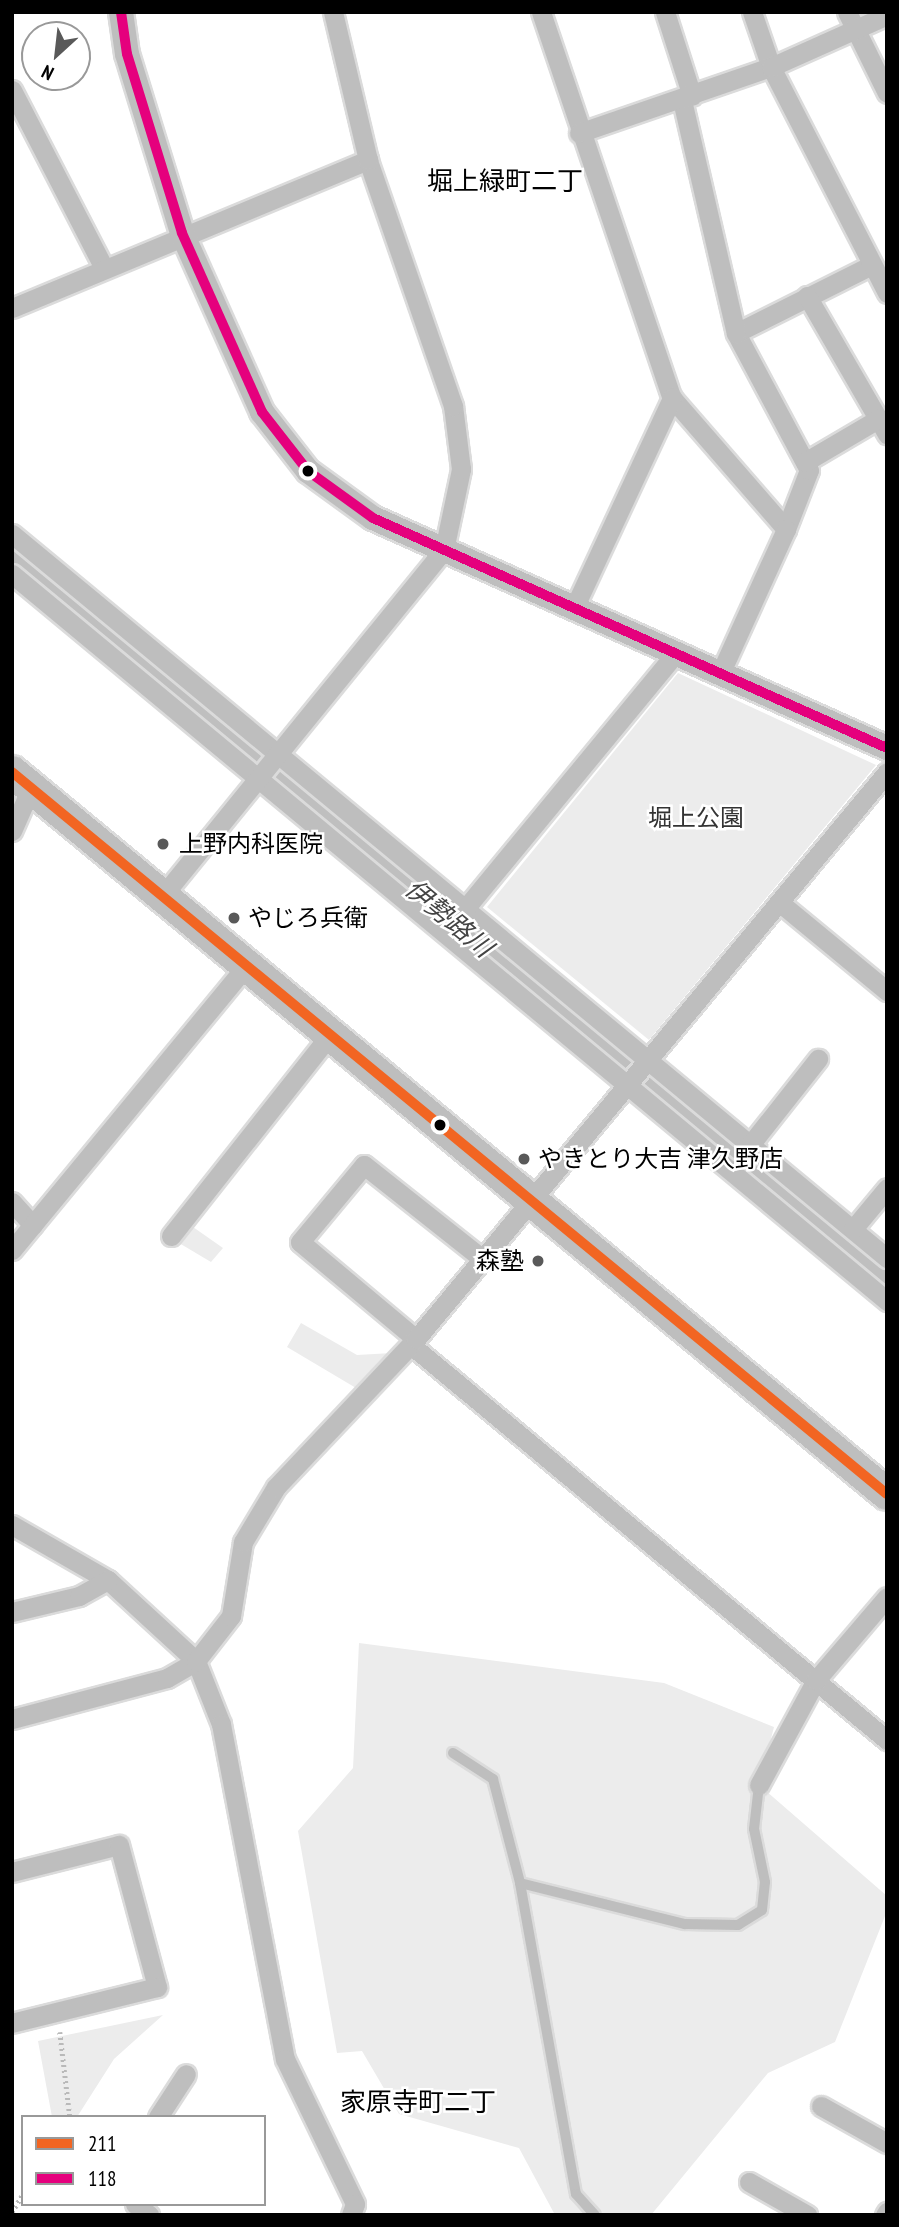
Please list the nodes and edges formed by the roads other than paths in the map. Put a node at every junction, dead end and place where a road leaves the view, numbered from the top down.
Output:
1 (121, 12) edge
2 (333, 12) edge
3 (541, 12) edge
4 (666, 12) edge
5 (752, 12) edge
6 (847, 12) edge
7 (887, 15) edge
8 (855, 32) junction
9 (771, 66) junction
10 (12, 90) edge
11 (887, 93) edge
12 (687, 98) junction
13 (579, 133) junction
14 (368, 160) junction
15 (181, 233) junction
16 (103, 266) junction
17 (870, 266) junction
18 (887, 293) edge
19 (807, 296) junction
20 (12, 308) edge
21 (736, 333) junction
22 (671, 398) junction
23 (882, 427) edge
24 (804, 462) junction
25 (786, 530) junction
26 (12, 534) edge
27 (444, 550) junction
28 (12, 574) edge
29 (575, 606) junction
30 (676, 653) junction
31 (720, 674) junction
32 (887, 748) edge
33 (277, 756) junction
34 (887, 772) edge
35 (260, 777) junction
36 (22, 780) edge
37 (12, 831) edge
38 (160, 899) junction
39 (779, 902) junction
40 (464, 910) junction
41 (245, 967) junction
42 (887, 991) edge
43 (330, 1035) junction
44 (818, 1059) dead end
45 (648, 1064) junction
46 (631, 1086) junction
47 (750, 1145) junction
48 (887, 1188) edge
49 (12, 1202) edge
50 (531, 1203) junction
51 (33, 1225) junction
52 (853, 1229) junction
53 (171, 1236) dead end
54 (12, 1250) edge
55 (887, 1258) edge
56 (484, 1260) junction
57 (887, 1301) edge
58 (414, 1342) junction
59 (887, 1494) edge
60 (12, 1525) edge
61 (108, 1580) junction
62 (887, 1597) edge
63 (12, 1612) edge
64 (196, 1661) junction
65 (816, 1680) junction
66 (12, 1719) edge
67 (887, 1740) edge
68 (453, 1753) dead end
69 (759, 1785) joint
70 (12, 1872) edge
71 (520, 1883) junction
72 (12, 2023) edge
73 (186, 2074) dead end
74 (821, 2106) dead end
75 (159, 2115) edge
76 (887, 2143) edge
77 (749, 2182) dead end
78 (351, 2215) edge
79 (595, 2215) edge
80 (807, 2215) edge

1 - 15 street
2 - 14 street
3 - 13 street
4 - 12 street
5 - 9 street
6 - 8 street
7 - 8 street
8 - 9 street
8 - 11 street
9 - 12 street
9 - 17 street
10 - 16 street
12 - 13 street
12 - 21 street
13 - 22 street
14 - 15 street
14 - 27 street
15 - 16 street
15 - 27 street
16 - 20 street
17 - 18 street
17 - 19 street
19 - 21 street
19 - 23 street
21 - 24 street
22 - 25 street
22 - 29 street
23 - 24 street
24 - 25 street
25 - 31 street
26 - 33 street
27 - 29 street
27 - 33 street
28 - 35 street
29 - 30 street
30 - 31 street
30 - 40 street
31 - 32 street
33 - 35 street
33 - 40 street
34 - 39 street
35 - 38 street
35 - 46 street
36 - 37 street
36 - 38 main road
38 - 41 main road
39 - 42 street
39 - 45 street
40 - 45 street
41 - 43 main road
41 - 51 street
43 - 50 main road
43 - 53 street
44 - 47 street
45 - 46 street
45 - 47 street
46 - 50 street
46 - 57 street
47 - 52 street
48 - 52 street
49 - 51 street
50 - 56 street
50 - 59 main road
51 - 54 street
52 - 55 street
56 - 58 street
56 - 58 street
58 - 64 street
58 - 65 street
60 - 61 street
61 - 63 street
61 - 64 street
62 - 65 street
64 - 66 street
64 - 78 street
65 - 67 street
65 - 69 street
68 - 71 lane
69 - 71 lane
70 - 72 street
71 - 79 lane
73 - 75 street
74 - 76 street
77 - 80 street

